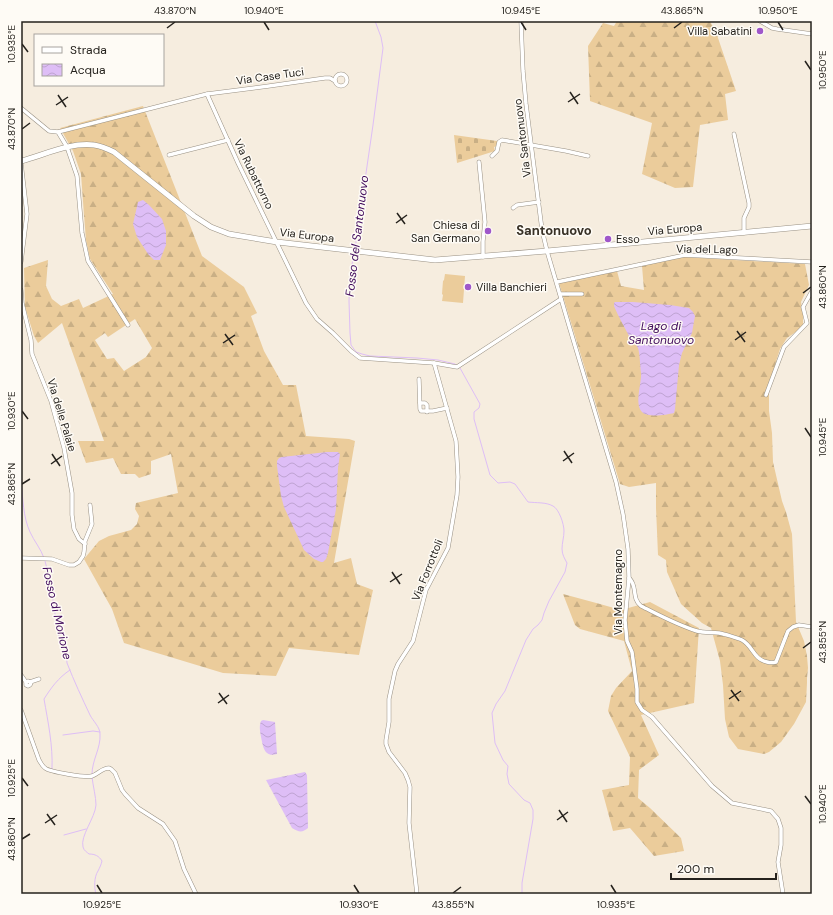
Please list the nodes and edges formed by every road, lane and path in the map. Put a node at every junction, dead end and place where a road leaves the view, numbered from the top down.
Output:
1 (521, 21) edge
2 (760, 21) edge
3 (812, 34) edge
4 (335, 81) dead end
5 (207, 94) junction
6 (21, 108) edge
7 (58, 132) junction
8 (734, 134) dead end
9 (228, 140) junction
10 (531, 145) junction
11 (67, 147) junction
12 (169, 155) dead end
13 (492, 156) dead end
14 (588, 156) dead end
15 (21, 162) edge
16 (479, 162) dead end
17 (538, 202) junction
18 (512, 208) dead end
19 (812, 226) edge
20 (744, 233) junction
21 (277, 242) junction
22 (547, 251) junction
23 (483, 257) junction
24 (21, 262) edge
25 (812, 262) edge
26 (557, 282) junction
27 (21, 290) edge
28 (812, 292) edge
29 (582, 294) dead end
30 (561, 296) junction
31 (128, 325) dead end
32 (434, 363) junction
33 (419, 379) dead end
34 (766, 395) dead end
35 (420, 403) junction
36 (447, 408) junction
37 (427, 412) junction
38 (90, 506) dead end
39 (85, 544) junction
40 (21, 558) edge
41 (629, 578) junction
42 (812, 627) edge
43 (21, 675) edge
44 (39, 679) dead end
45 (21, 710) edge
46 (196, 894) edge
47 (417, 894) edge
48 (783, 894) edge

1 - 10 street, Via Santonuovo
2 - 3 street
4 - 5 street, Via Case Tuci
5 - 7 street
5 - 9 street, Via Rubattorno
6 - 7 street
7 - 11 street
8 - 20 street
9 - 12 street
9 - 21 street, Via Rubattorno
10 - 13 street
10 - 14 street
10 - 17 street, Via Santonuovo
11 - 15 main road, Via Europa
11 - 21 main road, Via Europa
11 - 31 street
15 - 24 street
16 - 23 street
17 - 18 street
17 - 22 street, Via Santonuovo
19 - 20 main road, Via Europa
20 - 22 main road, Via Europa
21 - 23 main road, Via Europa
21 - 32 street, Via Rubattorno
22 - 23 main road, Via Europa
22 - 26 street, Via Montemagno
25 - 26 street, Via del Lago
26 - 30 street, Via Montemagno
27 - 39 street, Via delle Palaie
28 - 34 street
29 - 30 street
30 - 32 street, Via Rubattorno
30 - 41 street, Via Montemagno
32 - 36 street, Via Forrottoli
33 - 35 street
35 - 37 street
35 - 37 street
36 - 37 street
36 - 47 street, Via Forrottoli
38 - 39 street
39 - 40 street
41 - 42 street
41 - 48 street, Via Montemagno
43 - 44 street
45 - 46 street

